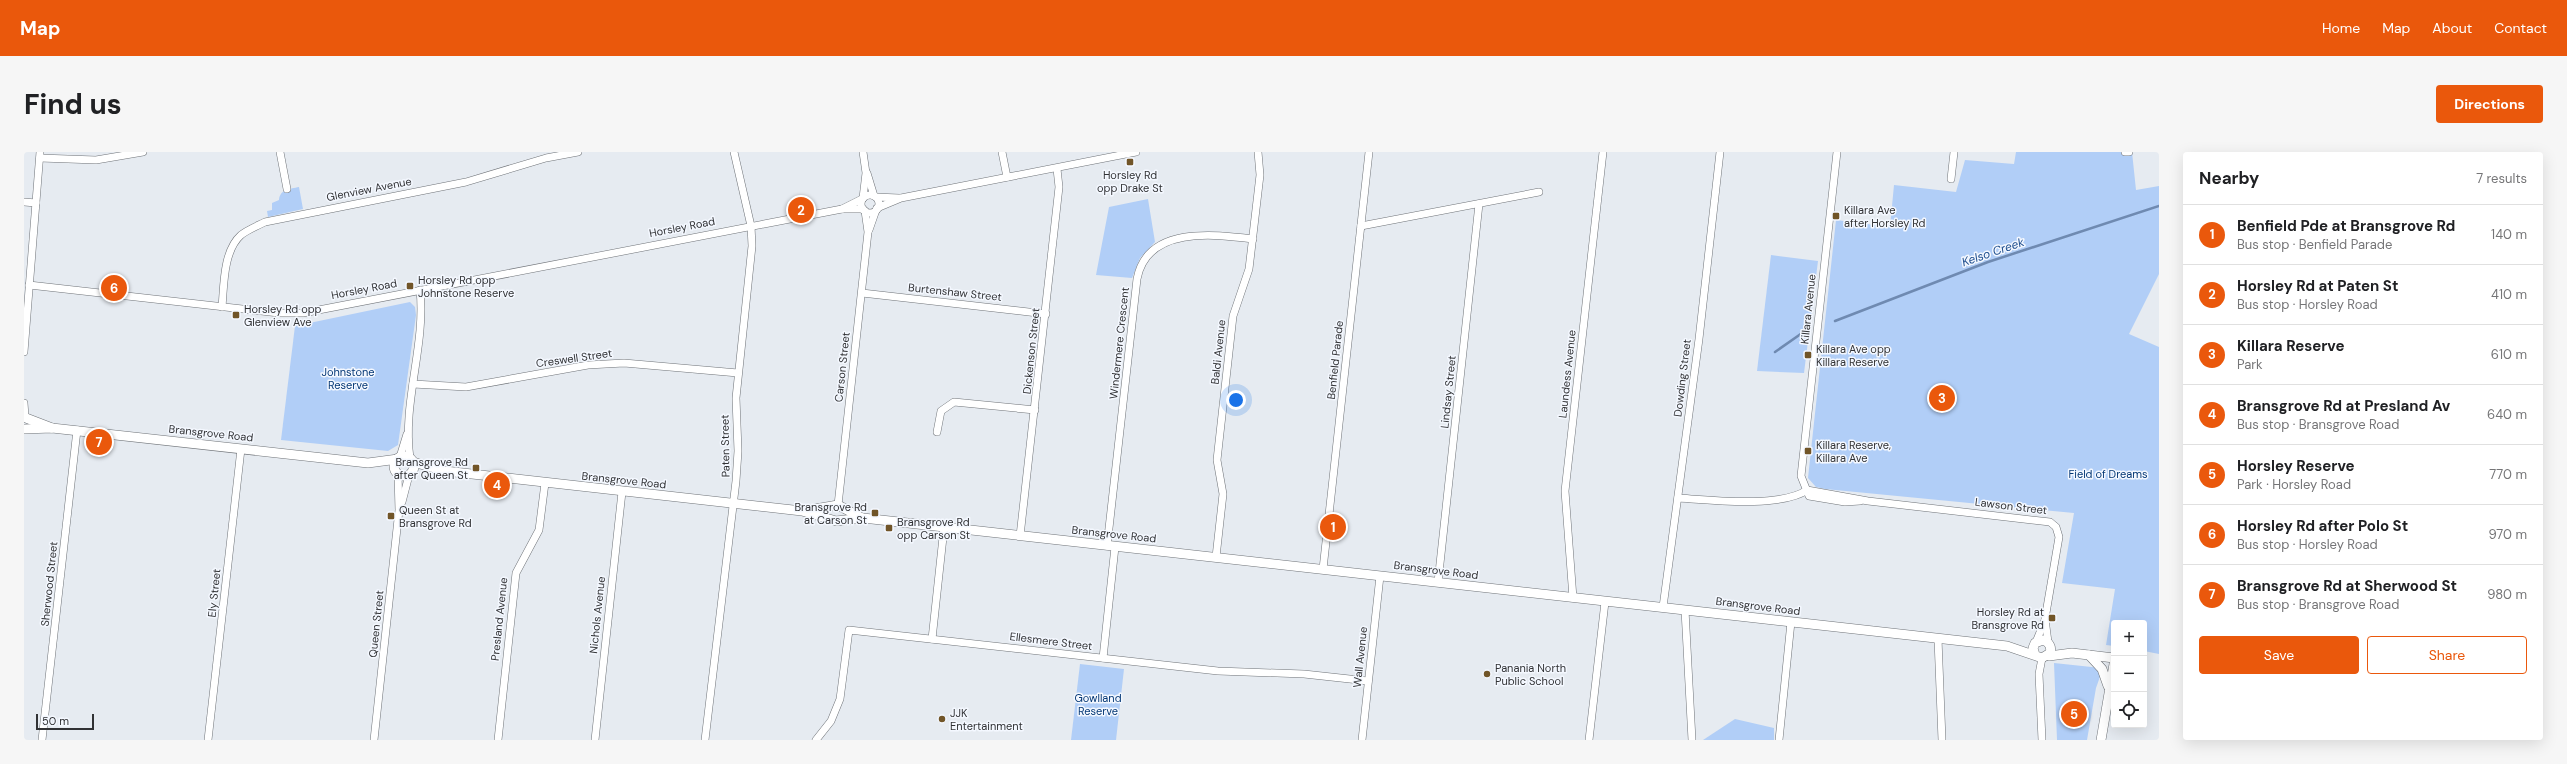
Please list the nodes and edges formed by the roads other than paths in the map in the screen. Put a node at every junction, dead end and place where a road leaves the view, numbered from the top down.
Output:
1 (143, 152) edge
2 (280, 152) edge
3 (578, 152) edge
4 (734, 152) edge
5 (863, 152) edge
6 (1002, 152) edge
7 (1136, 152) edge
8 (1258, 152) edge
9 (1369, 152) edge
10 (1603, 152) edge
11 (1720, 152) edge
12 (1837, 152) edge
13 (1954, 152) edge
14 (2125, 152) edge
15 (2129, 152) edge
16 (1111, 154) edge
17 (40, 155) edge
18 (1058, 169) junction
19 (866, 173) junction
20 (1007, 177) junction
21 (1951, 179) dead end
22 (287, 189) dead end
23 (1539, 192) dead end
24 (875, 197) junction
25 (901, 198) junction
26 (863, 199) junction
27 (24, 202) edge
28 (36, 203) junction
29 (1479, 204) junction
30 (842, 209) junction
31 (877, 209) junction
32 (864, 210) junction
33 (751, 226) junction
34 (1361, 226) junction
35 (868, 232) junction
36 (1253, 239) junction
37 (29, 285) junction
38 (420, 290) junction
39 (862, 293) junction
40 (222, 307) junction
41 (1046, 314) junction
42 (24, 352) edge
43 (738, 373) junction
44 (413, 384) junction
45 (24, 403) edge
46 (1035, 410) junction
47 (24, 421) edge
48 (409, 426) junction
49 (78, 430) junction
50 (938, 432) dead end
51 (241, 449) junction
52 (399, 458) junction
53 (412, 460) junction
54 (368, 463) junction
55 (445, 471) junction
56 (397, 473) junction
57 (410, 474) junction
58 (545, 483) junction
59 (1807, 490) junction
60 (622, 492) junction
61 (1678, 498) junction
62 (734, 504) junction
63 (839, 506) junction
64 (399, 510) junction
65 (802, 511) junction
66 (863, 518) junction
67 (835, 519) junction
68 (944, 528) junction
69 (1020, 536) junction
70 (1111, 546) junction
71 (1216, 557) junction
72 (1323, 570) junction
73 (1380, 576) junction
74 (1438, 582) junction
75 (1573, 598) junction
76 (1605, 602) junction
77 (1663, 607) junction
78 (1685, 610) junction
79 (2045, 620) junction
80 (1791, 622) junction
81 (932, 638) junction
82 (1938, 639) junction
83 (2036, 643) junction
84 (2049, 644) junction
85 (2007, 646) junction
86 (2072, 653) junction
87 (2089, 655) junction
88 (2042, 656) junction
89 (1103, 658) junction
90 (2111, 658) edge
91 (1368, 681) junction
92 (2111, 681) edge
93 (2109, 692) junction
94 (42, 740) edge
95 (208, 740) edge
96 (374, 740) edge
97 (498, 740) edge
98 (595, 740) edge
99 (705, 740) edge
100 (816, 740) edge
101 (1362, 740) edge
102 (1589, 740) edge
103 (1692, 740) edge
104 (1779, 740) edge
105 (1942, 740) edge
106 (2042, 740) edge
107 (2101, 740) edge

1 - 17 street
2 - 22 street
3 - 40 street, Glenview Avenue
4 - 33 street, Paten Street
5 - 19 street
6 - 20 street
7 - 16 street
8 - 36 street, Baldi Avenue
9 - 34 street, Benfield Parade
10 - 75 street, Laundess Avenue
11 - 61 street, Dowding Street
12 - 59 street, Killara Avenue
13 - 21 street
14 - 15 street
16 - 18 street
17 - 28 street
18 - 20 street
18 - 41 street, Dickenson Street
19 - 24 street
19 - 26 street
20 - 25 street
23 - 29 street
24 - 25 street
24 - 26 street
24 - 31 street
25 - 31 street
26 - 30 street, Horsley Road
26 - 32 street
27 - 28 street
28 - 37 street
29 - 34 street
29 - 74 street, Lindsay Street
30 - 32 street, Horsley Road
30 - 33 street, Horsley Road
31 - 32 street
31 - 35 street, Carson Street
32 - 35 street, Carson Street
33 - 38 street, Horsley Road
33 - 43 street, Paten Street
34 - 72 street, Benfield Parade
35 - 39 street, Carson Street
36 - 70 street, Windermere Crescent
36 - 71 street, Baldi Avenue
37 - 40 street, Horsley Road
37 - 42 street
38 - 40 street, Horsley Road
38 - 44 street
39 - 41 street, Burtenshaw Street
39 - 63 street, Carson Street
41 - 46 street, Dickenson Street
43 - 44 street, Creswell Street
43 - 62 street, Paten Street
44 - 48 street
45 - 47 street
46 - 50 street
46 - 69 street, Dickenson Street
47 - 49 main road, Bransgrove Road
48 - 52 street
48 - 53 street
49 - 51 main road, Bransgrove Road
49 - 94 street, Sherwood Street
51 - 54 main road, Bransgrove Road
51 - 95 street, Ely Street
52 - 53 main road
52 - 54 main road, Bransgrove Road
52 - 56 main road
53 - 55 main road, Bransgrove Road
53 - 57 main road
54 - 56 main road, Bransgrove Road
55 - 57 main road, Bransgrove Road
55 - 58 main road, Bransgrove Road
56 - 57 main road
56 - 64 street, Queen Street
57 - 64 street, Queen Street
58 - 60 main road, Bransgrove Road
58 - 97 street, Presland Avenue
59 - 61 street
59 - 79 street, Lawson Street
60 - 62 main road, Bransgrove Road
60 - 98 street, Nichols Avenue
61 - 77 street, Dowding Street
62 - 65 main road, Bransgrove Road
62 - 99 street, Paten Street
63 - 65 main road, Bransgrove Road
63 - 66 main road, Bransgrove Road
63 - 67 main road
63 - 67 main road
64 - 96 street, Queen Street
65 - 67 main road, Bransgrove Road
66 - 67 main road, Bransgrove Road
66 - 68 main road, Bransgrove Road
68 - 69 main road, Bransgrove Road
68 - 81 street
69 - 70 main road, Bransgrove Road
70 - 71 main road, Bransgrove Road
70 - 89 street, Windermere Crescent
71 - 72 main road, Bransgrove Road
72 - 73 main road, Bransgrove Road
73 - 74 main road, Bransgrove Road
73 - 91 street, Wall Avenue
74 - 75 main road, Bransgrove Road
75 - 76 main road, Bransgrove Road
76 - 77 main road, Bransgrove Road
76 - 102 street
77 - 78 main road, Bransgrove Road
78 - 80 main road, Bransgrove Road
78 - 103 street
79 - 83 street, Lawson Street
79 - 84 street, Lawson Street
80 - 82 main road, Bransgrove Road
80 - 104 street
81 - 89 street, Ellesmere Street
81 - 100 street, Ellesmere Street
82 - 85 main road, Bransgrove Road
82 - 105 street
83 - 84 main road
83 - 85 main road, Bransgrove Road
83 - 88 main road
84 - 86 main road, Bransgrove Road
84 - 88 main road
85 - 88 main road, Bransgrove Road
86 - 87 main road, Bransgrove Road
86 - 88 main road, Bransgrove Road
87 - 90 main road, Bransgrove Road
87 - 93 main road
88 - 106 street
89 - 91 street, Ellesmere Street
91 - 101 street, Wall Avenue
92 - 93 main road
93 - 107 main road

